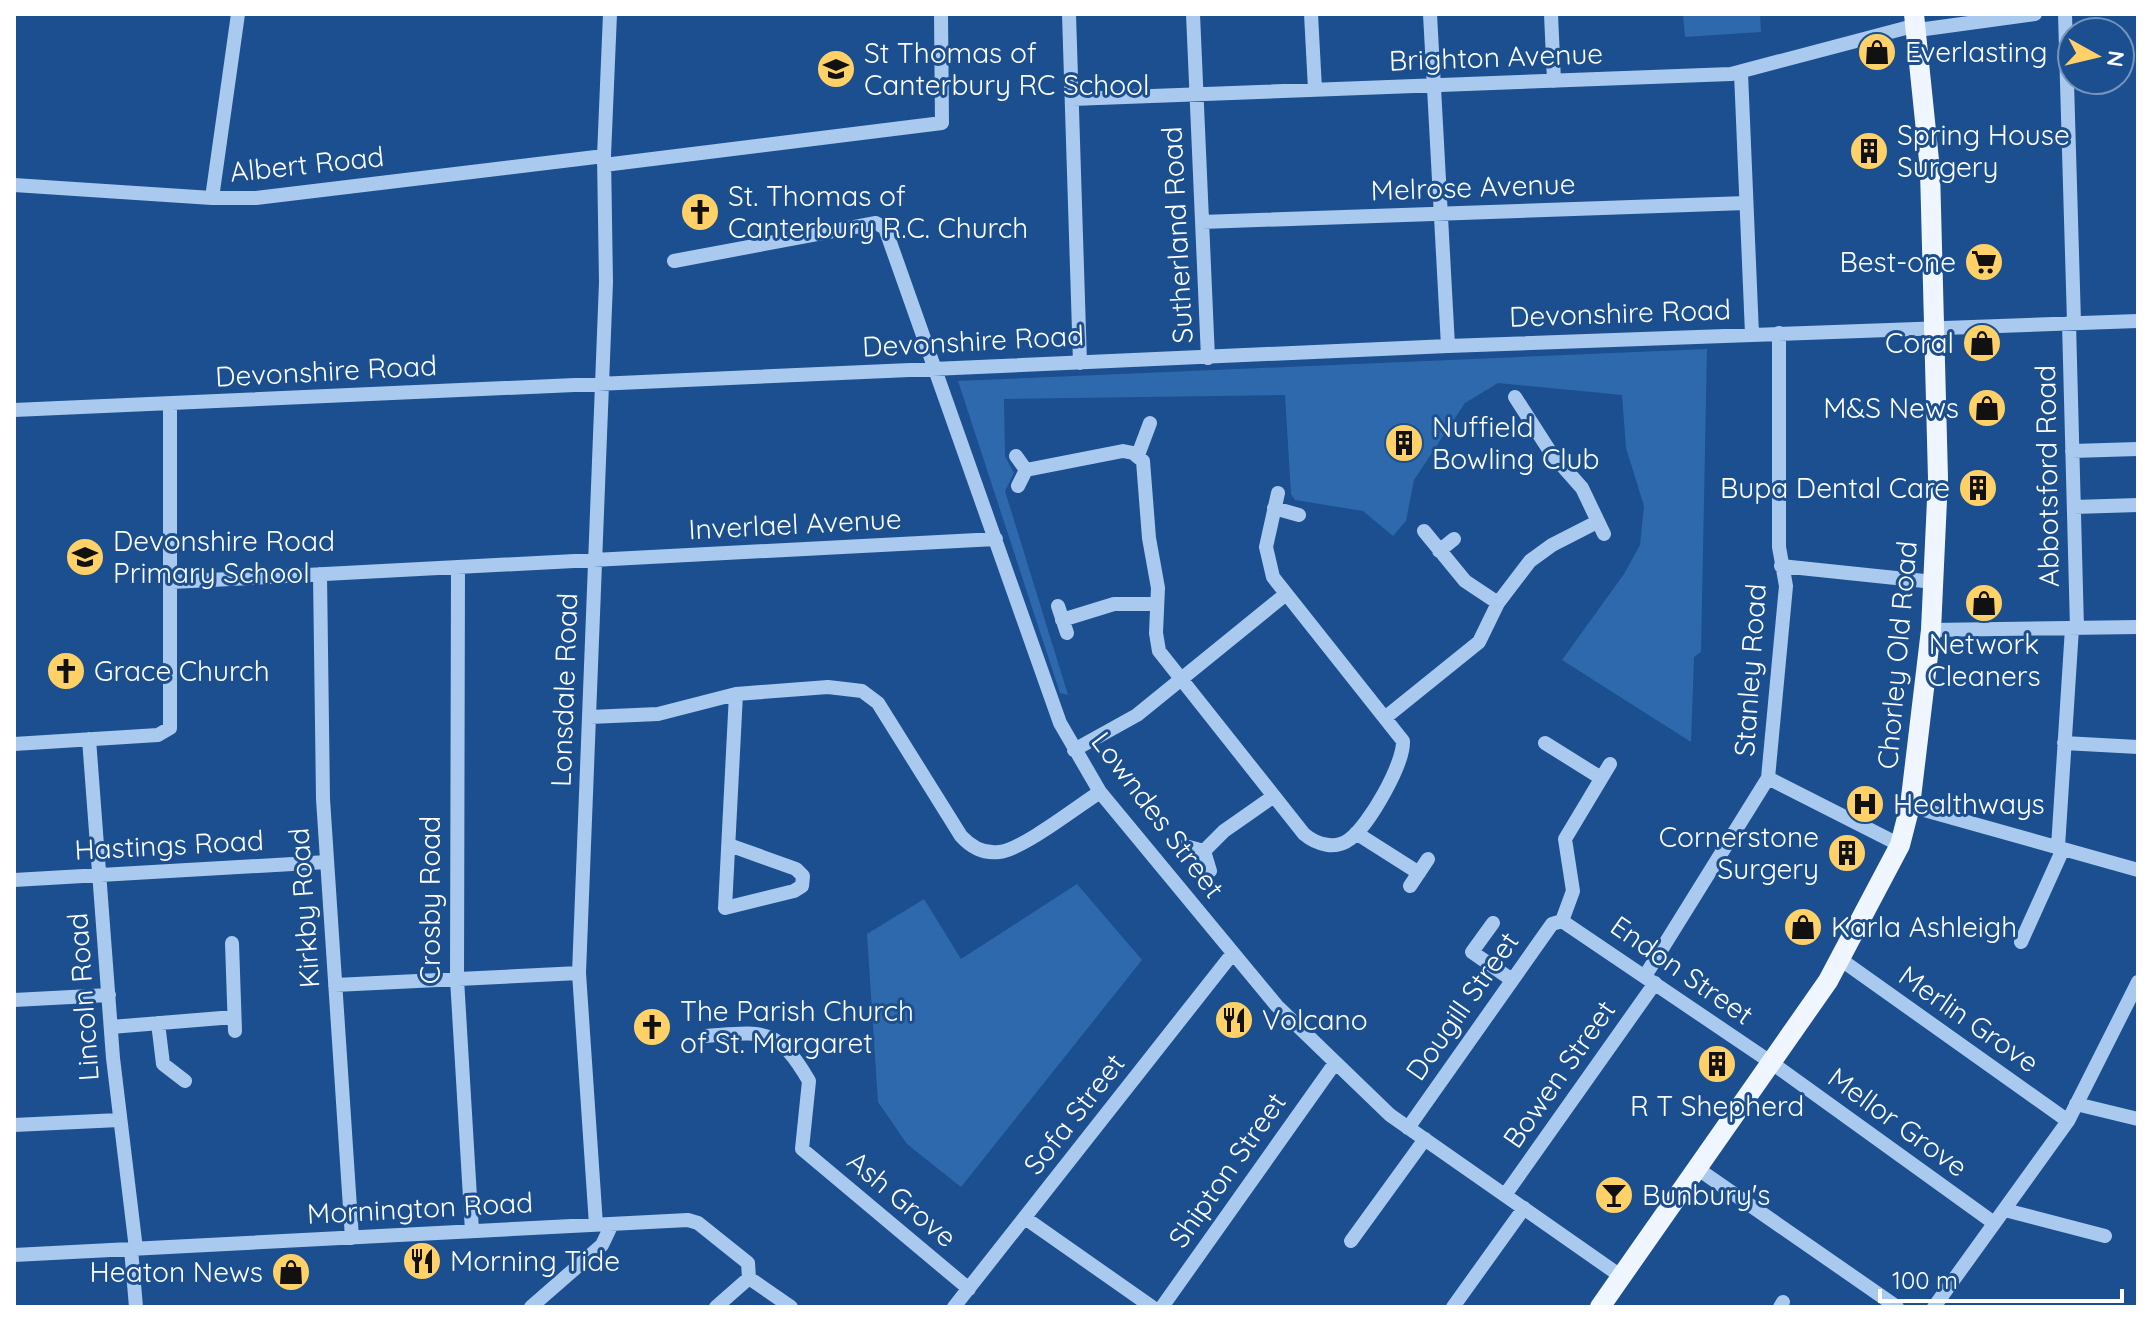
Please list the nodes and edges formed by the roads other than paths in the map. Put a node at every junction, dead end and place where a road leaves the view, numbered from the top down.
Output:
1 (238, 14) edge
2 (610, 14) edge
3 (941, 14) edge
4 (1069, 14) edge
5 (1193, 14) edge
6 (1311, 14) edge
7 (1430, 14) edge
8 (1551, 14) edge
9 (2035, 14) edge
10 (2065, 14) edge
11 (1916, 23) edge
12 (1741, 73) junction
13 (1554, 81) junction
14 (1434, 87) junction
15 (1315, 89) junction
16 (1197, 93) junction
17 (1072, 99) junction
18 (604, 160) junction
19 (14, 185) edge
20 (212, 198) junction
21 (1746, 203) junction
22 (1441, 215) junction
23 (1202, 222) junction
24 (674, 261) dead end
25 (2138, 321) edge
26 (2072, 322) junction
27 (1934, 326) junction
28 (1779, 333) junction
29 (1752, 334) junction
30 (1448, 346) junction
31 (1208, 358) junction
32 (1080, 363) junction
33 (934, 369) junction
34 (602, 384) junction
35 (1515, 397) dead end
36 (170, 404) junction
37 (14, 410) edge
38 (1150, 423) dead end
39 (2138, 449) edge
40 (2072, 451) junction
41 (1138, 455) junction
42 (1016, 456) dead end
43 (1026, 470) junction
44 (1018, 486) dead end
45 (2138, 505) edge
46 (2074, 507) junction
47 (1299, 515) dead end
48 (1424, 531) dead end
49 (996, 539) junction
50 (1454, 539) dead end
51 (1439, 551) junction
52 (595, 560) junction
53 (1781, 566) junction
54 (458, 567) junction
55 (320, 574) junction
56 (172, 582) junction
57 (1934, 582) junction
58 (1286, 594) junction
59 (1498, 603) junction
60 (1157, 604) junction
61 (1062, 620) dead end
62 (2138, 627) edge
63 (2074, 628) junction
64 (1931, 630) junction
65 (1181, 681) junction
66 (736, 694) junction
67 (590, 717) junction
68 (1386, 717) junction
69 (89, 739) junction
70 (1545, 743) dead end
71 (2064, 743) junction
72 (14, 744) edge
73 (2138, 747) edge
74 (1074, 750) junction
75 (1610, 764) dead end
76 (1601, 778) junction
77 (1768, 778) junction
78 (1100, 792) junction
79 (1274, 796) junction
80 (1910, 806) junction
81 (1356, 833) junction
82 (729, 845) junction
83 (1900, 845) junction
84 (1185, 846) dead end
85 (2061, 848) junction
86 (1204, 851) junction
87 (1428, 859) dead end
88 (327, 862) junction
89 (2138, 870) edge
90 (1210, 871) dead end
91 (1419, 873) junction
92 (99, 875) junction
93 (14, 880) edge
94 (1410, 886) dead end
95 (1562, 921) junction
96 (1493, 923) dead end
97 (2021, 942) dead end
98 (232, 943) dead end
99 (1233, 953) junction
100 (1840, 959) junction
101 (579, 973) junction
102 (457, 979) junction
103 (1650, 979) junction
104 (1512, 980) junction
105 (335, 985) junction
106 (2136, 990) edge
107 (109, 995) junction
108 (14, 1000) edge
109 (158, 1023) junction
110 (111, 1027) junction
111 (706, 1036) dead end
112 (1335, 1063) junction
113 (1772, 1063) junction
114 (185, 1081) dead end
115 (2076, 1104) junction
116 (2138, 1119) edge
117 (119, 1120) junction
118 (2068, 1121) junction
119 (14, 1125) edge
120 (1408, 1128) junction
121 (1425, 1139) junction
122 (1698, 1169) junction
123 (1505, 1195) junction
124 (1524, 1208) junction
125 (2005, 1210) junction
126 (1025, 1218) junction
127 (1994, 1223) junction
128 (612, 1224) junction
129 (596, 1225) junction
130 (472, 1231) junction
131 (2105, 1236) dead end
132 (352, 1238) junction
133 (1351, 1241) dead end
134 (133, 1249) junction
135 (14, 1255) edge
136 (1622, 1277) junction
137 (749, 1278) junction
138 (969, 1289) junction
139 (136, 1307) edge
140 (531, 1307) edge
141 (716, 1307) edge
142 (791, 1307) edge
143 (954, 1307) edge
144 (1152, 1307) edge
145 (1162, 1307) edge
146 (1453, 1307) edge
147 (1600, 1307) edge
148 (1897, 1307) edge
149 (1934, 1307) edge

1 - 20 street
2 - 18 street, Lonsdale Road
3 - 18 street, Albert Road
4 - 17 street
5 - 16 street, Sutherland Road
6 - 15 street
7 - 14 street
8 - 13 street
9 - 11 street, Brighton Avenue
10 - 26 street, Abbotsford Road
11 - 12 street, Brighton Avenue
11 - 27 main road, Chorley Old Road
12 - 13 street, Brighton Avenue
12 - 21 street
13 - 14 street, Brighton Avenue
14 - 15 street, Brighton Avenue
14 - 22 street
15 - 16 street, Brighton Avenue
16 - 17 street, Brighton Avenue
16 - 23 street, Sutherland Road
17 - 32 street
18 - 20 street, Albert Road
18 - 34 street, Lonsdale Road
19 - 20 street, Albert Road
21 - 22 street, Melrose Avenue
21 - 29 street
22 - 23 street, Melrose Avenue
22 - 30 street
23 - 31 street, Sutherland Road
24 - 33 street, Lowndes Street
25 - 26 street, Devonshire Road
26 - 27 street, Devonshire Road
26 - 40 street, Abbotsford Road
27 - 28 street, Devonshire Road
27 - 57 main road, Chorley Old Road
28 - 29 street, Devonshire Road
28 - 53 street, Stanley Road
29 - 30 street, Devonshire Road
30 - 31 street, Devonshire Road
31 - 32 street, Devonshire Road
32 - 33 street, Devonshire Road
33 - 34 street, Devonshire Road
33 - 49 street, Lowndes Street
34 - 36 street, Devonshire Road
34 - 52 street, Lonsdale Road
35 - 59 street
36 - 37 street, Devonshire Road
36 - 56 street
38 - 41 street
39 - 40 street
40 - 46 street, Abbotsford Road
41 - 43 street
41 - 60 street
42 - 43 street
43 - 44 street
45 - 46 street
46 - 63 street, Abbotsford Road
47 - 58 street
48 - 51 street
49 - 52 street, Inverlael Avenue
49 - 74 street, Lowndes Street
50 - 51 street
51 - 59 street
52 - 54 street, Inverlael Avenue
52 - 67 street, Lonsdale Road
53 - 57 street
53 - 77 street, Stanley Road
54 - 55 street, Inverlael Avenue
54 - 102 street, Crosby Road
55 - 56 street, Inverlael Avenue
55 - 88 street, Kirkby Road
56 - 69 street
57 - 64 main road, Chorley Old Road
58 - 65 street
58 - 68 street
59 - 68 street
60 - 61 street
60 - 65 street
62 - 63 street
63 - 64 street
63 - 71 street, Abbotsford Road
64 - 80 main road, Chorley Old Road
65 - 74 street
65 - 79 street
66 - 67 street
66 - 78 street
66 - 82 street
67 - 101 street, Lonsdale Road
68 - 81 street
69 - 72 street
69 - 92 street, Lincoln Road
70 - 76 street
71 - 73 street
71 - 85 street, Abbotsford Road
74 - 78 street, Lowndes Street
75 - 76 street
76 - 95 street
77 - 83 street
77 - 103 street, Stanley Road
78 - 99 street, Lowndes Street
79 - 81 street
79 - 86 street
80 - 83 main road, Chorley Old Road
80 - 85 street
81 - 91 street
82 - 82 street
83 - 100 main road, Chorley Old Road
84 - 86 street
85 - 89 street
85 - 97 street
86 - 90 street
87 - 91 street
88 - 92 street, Hastings Road
88 - 105 street, Kirkby Road
91 - 94 street
92 - 93 street, Hastings Road
92 - 107 street, Lincoln Road
95 - 103 street, Endon Street
95 - 104 street, Dougill Street
96 - 104 street
98 - 109 street
99 - 112 street, Lowndes Street
99 - 126 street, Sofa Street
100 - 113 main road, Chorley Old Road
100 - 118 street, Merlin Grove
101 - 102 street
101 - 129 street, Lonsdale Road
102 - 105 street
102 - 130 street, Crosby Road
103 - 113 street, Endon Street
103 - 123 street, Bowen Street
104 - 120 street, Dougill Street
105 - 132 street, Kirkby Road
106 - 115 street
107 - 108 street
107 - 110 street, Lincoln Road
109 - 110 street
109 - 114 street
110 - 117 street, Lincoln Road
111 - 138 street, Ash Grove
112 - 120 street, Lowndes Street
112 - 145 street, Shipton Street
113 - 122 main road, Chorley Old Road
113 - 127 street, Mellor Grove
115 - 116 street
115 - 118 street
117 - 119 street
117 - 134 street, Lincoln Road
118 - 125 street
120 - 121 street, Lowndes Street
121 - 123 street, Lowndes Street
121 - 133 street
122 - 136 main road, Chorley Old Road
122 - 148 street
123 - 124 street, Lowndes Street
124 - 136 street, Lowndes Street
124 - 146 street
125 - 127 street
125 - 131 street
126 - 138 street, Sofa Street
126 - 144 street
127 - 149 street
128 - 129 street, Mornington Road
128 - 137 street, Mornington Road
128 - 140 street
129 - 130 street, Mornington Road
130 - 132 street, Mornington Road
132 - 134 street, Mornington Road
134 - 135 street, Mornington Road
134 - 139 street, Lincoln Road
136 - 147 main road, Chorley Old Road
137 - 141 street
137 - 142 street, Mornington Road
138 - 143 street, Sofa Street

